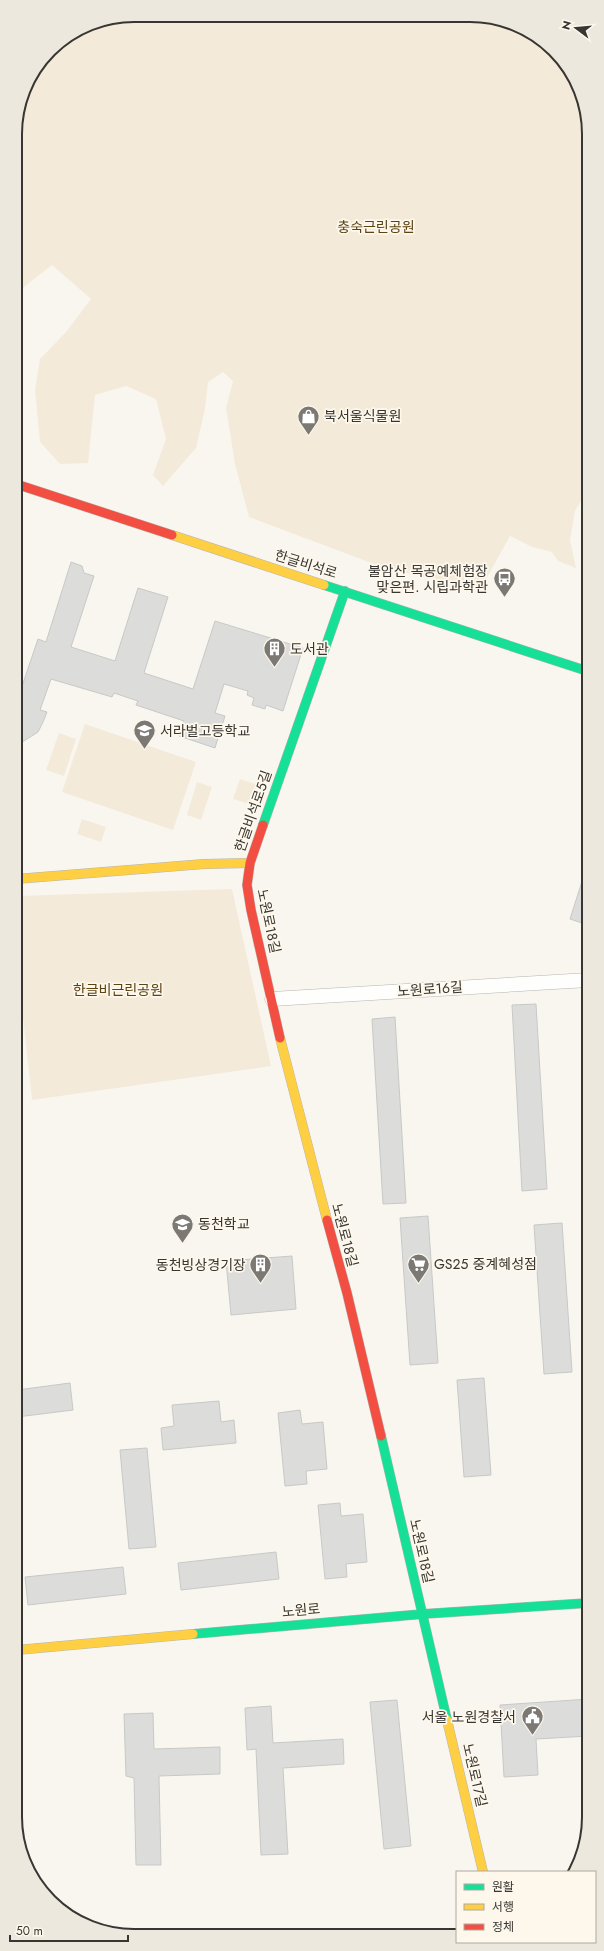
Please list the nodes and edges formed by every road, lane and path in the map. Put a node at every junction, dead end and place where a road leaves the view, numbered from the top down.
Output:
1 (22, 486) edge
2 (345, 591) junction
3 (582, 669) edge
4 (250, 863) junction
5 (22, 879) edge
6 (582, 980) edge
7 (272, 999) junction
8 (582, 1603) edge
9 (423, 1614) junction
10 (22, 1650) edge
11 (483, 1871) edge

1 - 2 street, 한글비석로
2 - 3 street, 한글비석로
2 - 4 street, 한글비석로5길
4 - 5 street, 한글비석로5길
4 - 7 street, 노원로18길
6 - 7 street, 노원로16길
7 - 9 street, 노원로18길
8 - 9 street, 노원로
9 - 10 street, 노원로
9 - 11 street, 노원로17길

